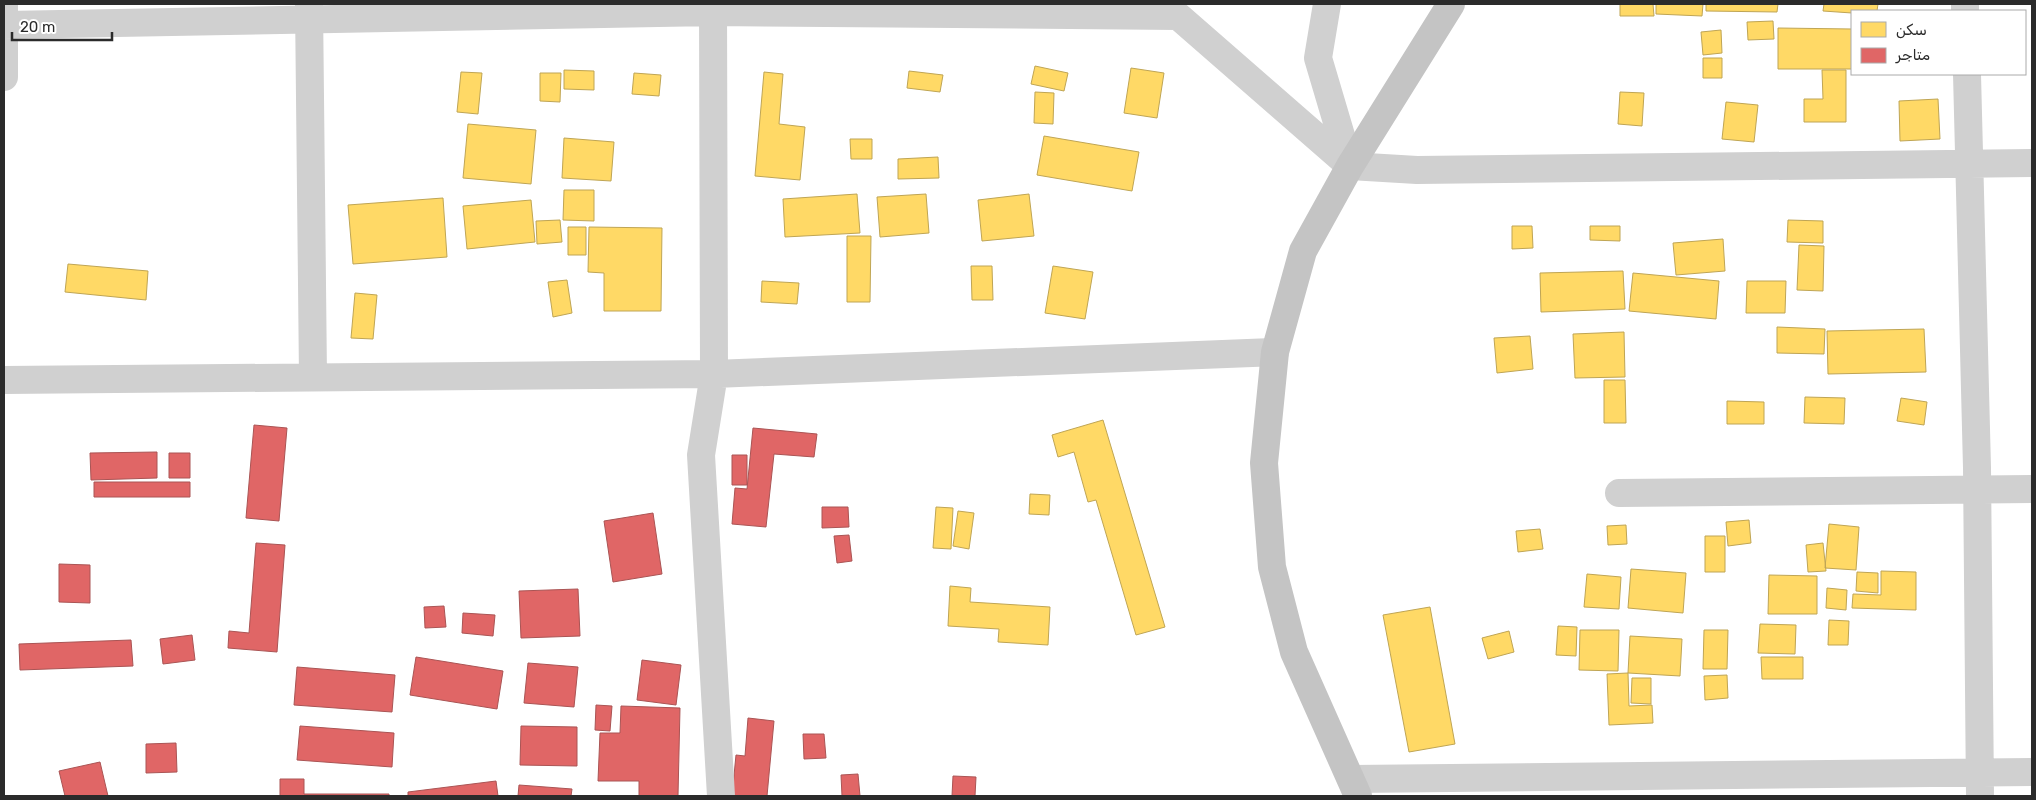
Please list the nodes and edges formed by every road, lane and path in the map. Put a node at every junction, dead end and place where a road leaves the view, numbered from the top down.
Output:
1 (4, 4) edge
2 (1327, 4) edge
3 (1450, 4) edge
4 (713, 8) edge
5 (1000, 9) edge
6 (310, 12) edge
7 (4, 25) edge
8 (1967, 75) edge
9 (4, 77) edge
10 (1969, 164) junction
11 (2032, 164) edge
12 (1350, 166) junction
13 (1275, 352) junction
14 (714, 374) junction
15 (313, 377) junction
16 (4, 380) edge
17 (1977, 489) junction
18 (2032, 489) edge
19 (1619, 493) dead end
20 (2032, 772) edge
21 (1980, 784) edge
22 (1354, 788) edge
23 (721, 796) edge

1 - 7 street
2 - 12 street
3 - 12 main road
4 - 5 street
4 - 6 street
4 - 14 street
5 - 12 street
6 - 7 street
6 - 15 street
7 - 9 street
8 - 10 street
10 - 11 street
10 - 12 street
10 - 17 street
12 - 13 main road
13 - 14 street
13 - 22 main road
14 - 15 street
14 - 23 street
15 - 16 street
17 - 18 street
17 - 19 street
17 - 21 street
20 - 21 street
21 - 22 street

